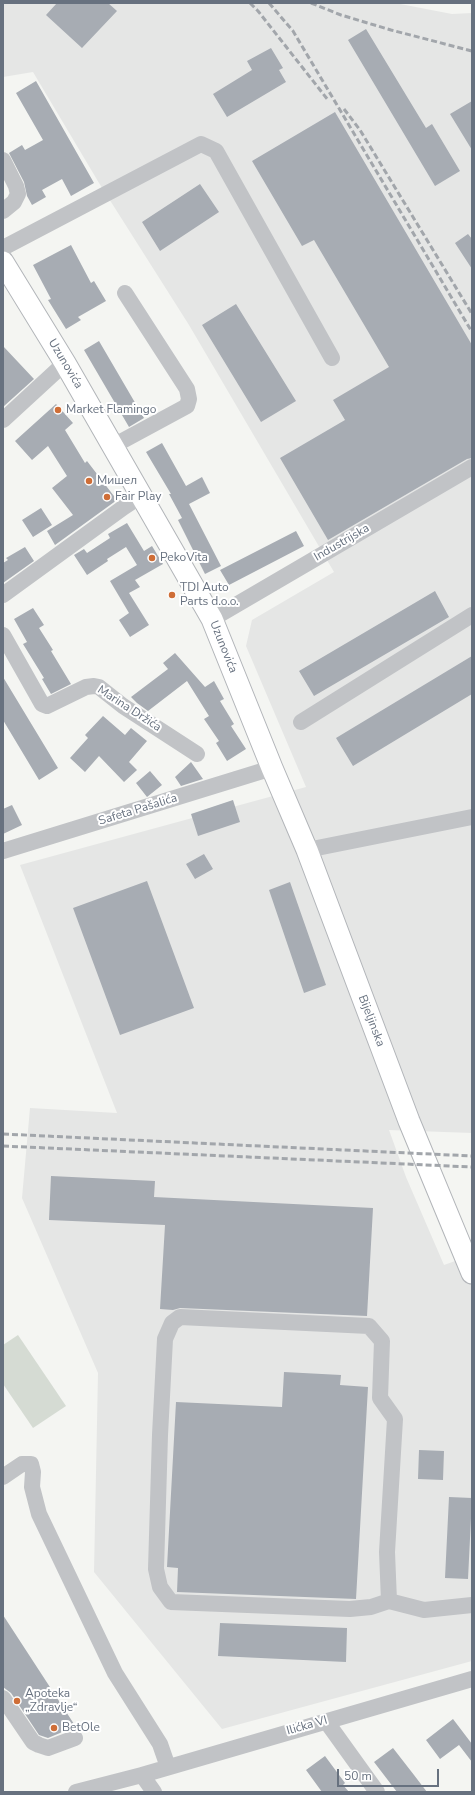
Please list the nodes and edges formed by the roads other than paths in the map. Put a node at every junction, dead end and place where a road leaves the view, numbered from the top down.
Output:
1 (3, 160) edge
2 (3, 211) edge
3 (3, 248) edge
4 (3, 262) edge
5 (125, 293) dead end
6 (332, 358) dead end
7 (65, 363) junction
8 (3, 420) edge
9 (114, 446) junction
10 (472, 467) edge
11 (142, 495) junction
12 (3, 595) edge
13 (472, 615) edge
14 (212, 619) junction
15 (3, 635) edge
16 (301, 722) dead end
17 (197, 754) dead end
18 (272, 768) junction
19 (472, 817) edge
20 (308, 850) junction
21 (3, 851) edge
22 (472, 1273) edge
23 (3, 1477) edge
24 (389, 1601) junction
25 (472, 1605) edge
26 (471, 1681) edge
27 (3, 1698) edge
28 (326, 1721) junction
29 (75, 1738) dead end
30 (168, 1767) junction
31 (142, 1775) junction
32 (76, 1792) edge
33 (154, 1792) edge
34 (377, 1792) edge

1 - 2 street
3 - 6 street
4 - 7 main road, Uzunovića
5 - 9 street
7 - 8 street
7 - 9 main road, Uzunovića
9 - 11 main road, Uzunovića
10 - 14 street, Industrijska
11 - 12 street
11 - 14 main road, Uzunovića
13 - 16 street
14 - 18 main road, Uzunovića
15 - 17 street, Marina Držića
18 - 20 main road, Bijeljinska
18 - 21 street, Safeta Pašalića
19 - 20 street
20 - 22 main road, Bijeljinska
23 - 30 street
24 - 24 street
24 - 25 street
26 - 28 street, Ilićka VI
27 - 29 street
28 - 30 street, Ilićka VI
28 - 34 street
30 - 31 street, Ilićka VI
31 - 32 street, Ilićka VI
31 - 33 street

